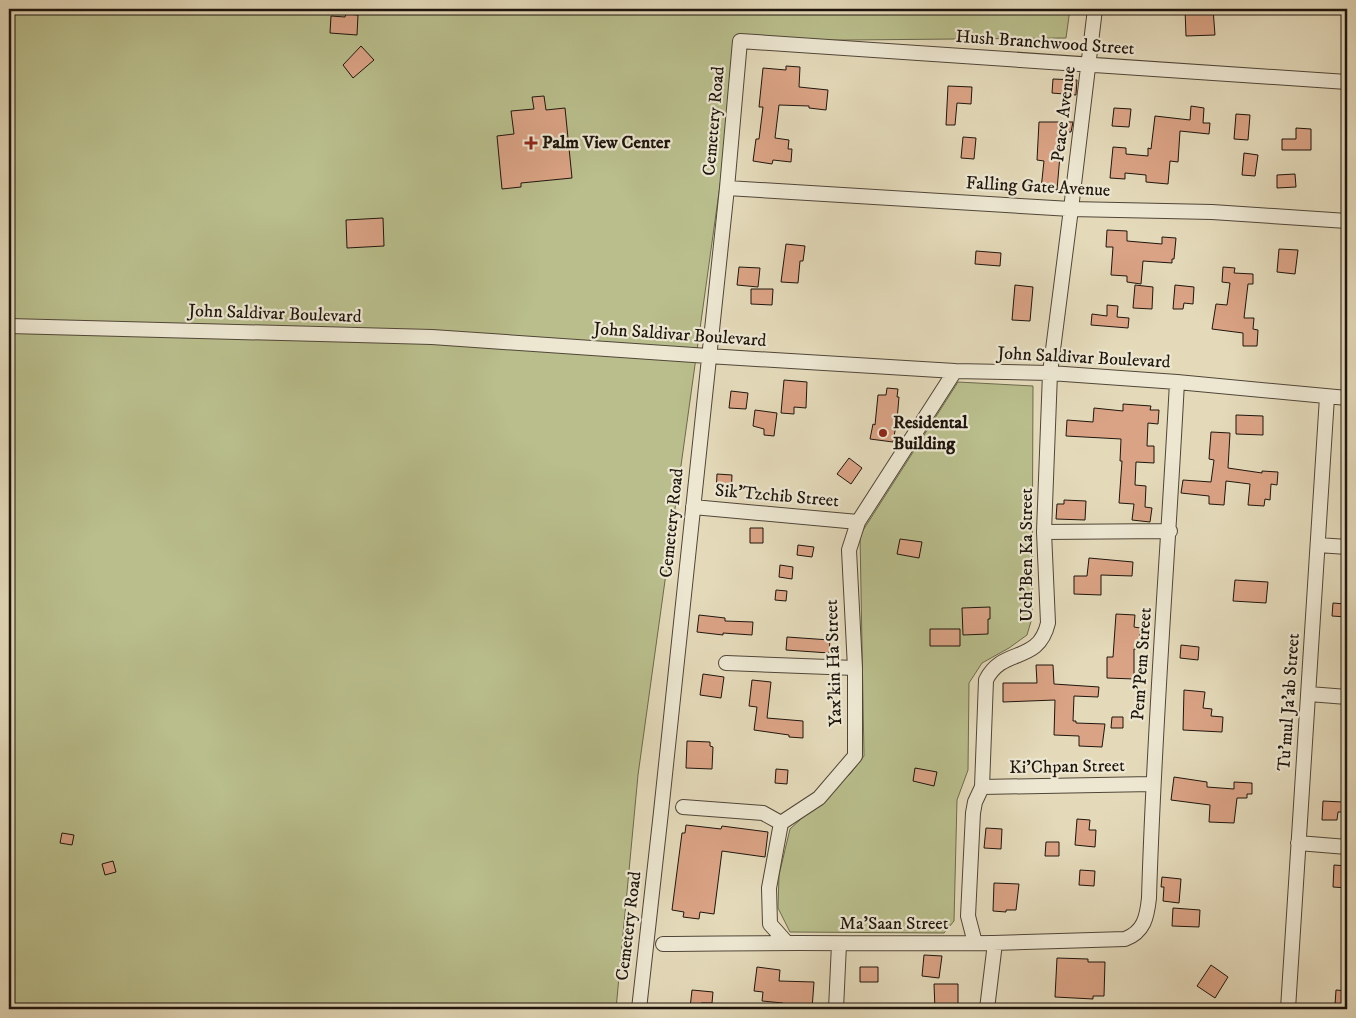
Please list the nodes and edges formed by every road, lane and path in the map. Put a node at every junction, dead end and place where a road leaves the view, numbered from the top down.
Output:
1 (1094, 9) edge
2 (740, 41) joint
3 (1088, 65) junction
4 (1347, 82) edge
5 (727, 188) junction
6 (1071, 209) junction
7 (1347, 221) edge
8 (9, 326) edge
9 (708, 356) junction
10 (955, 371) junction
11 (1050, 373) junction
12 (1177, 382) junction
13 (1327, 397) junction
14 (1347, 398) edge
15 (693, 507) junction
16 (858, 522) junction
17 (1170, 531) junction
18 (1044, 532) junction
19 (1318, 545) junction
20 (1347, 547) edge
21 (726, 663) dead end
22 (855, 668) junction
23 (1308, 694) junction
24 (1347, 697) edge
25 (1152, 784) junction
26 (982, 787) junction
27 (683, 807) dead end
28 (781, 823) junction
29 (1298, 843) junction
30 (1347, 847) edge
31 (1125, 938) joint
32 (786, 942) junction
33 (975, 943) junction
34 (995, 943) junction
35 (663, 944) dead end
36 (839, 944) junction
37 (638, 1009) edge
38 (836, 1009) edge
39 (987, 1009) edge
40 (1288, 1009) edge

1 - 3 street, Peace Avenue
2 - 3 street, Hush Branchwood Street
2 - 5 street, Cemetery Road
3 - 4 street, Hush Branchwood Street
3 - 6 street, Peace Avenue
5 - 6 street, Falling Gate Avenue
5 - 9 street, Cemetery Road
6 - 7 street, Falling Gate Avenue
6 - 11 street, Peace Avenue
8 - 9 street, John Saldivar Boulevard
9 - 10 street, John Saldivar Boulevard
9 - 15 street, Cemetery Road
10 - 11 street, John Saldivar Boulevard
10 - 16 street, Yax'kin Ha Street
11 - 12 street, John Saldivar Boulevard
11 - 18 street, Uch'Ben Ka Street
12 - 13 street, John Saldivar Boulevard
12 - 17 street, Pem'Pem Street
13 - 14 street, John Saldivar Boulevard
13 - 19 street, Tu'mul Ja'ab Street
15 - 16 street, Sik'Tzchib Street
15 - 37 street, Cemetery Road
16 - 22 street, Yax'kin Ha Street
17 - 18 street
17 - 25 street, Pem'Pem Street
18 - 26 street, Uch'Ben Ka Street
19 - 20 street
19 - 23 street, Tu'mul Ja'ab Street
21 - 22 street
22 - 28 street, Yax'kin Ha Street
23 - 24 street
23 - 29 street, Tu'mul Ja'ab Street
25 - 26 street, Ki'Chpan Street
25 - 31 street, Pem'Pem Street
26 - 33 street, Uch'Ben Ka Street
27 - 28 street
28 - 32 street
29 - 30 street
29 - 40 street, Tu'mul Ja'ab Street
31 - 34 street, Ma'Saan Street
32 - 35 street, Ma'Saan Street
32 - 36 street, Ma'Saan Street
33 - 34 street, Ma'Saan Street
33 - 36 street, Ma'Saan Street
34 - 39 street
36 - 38 street

